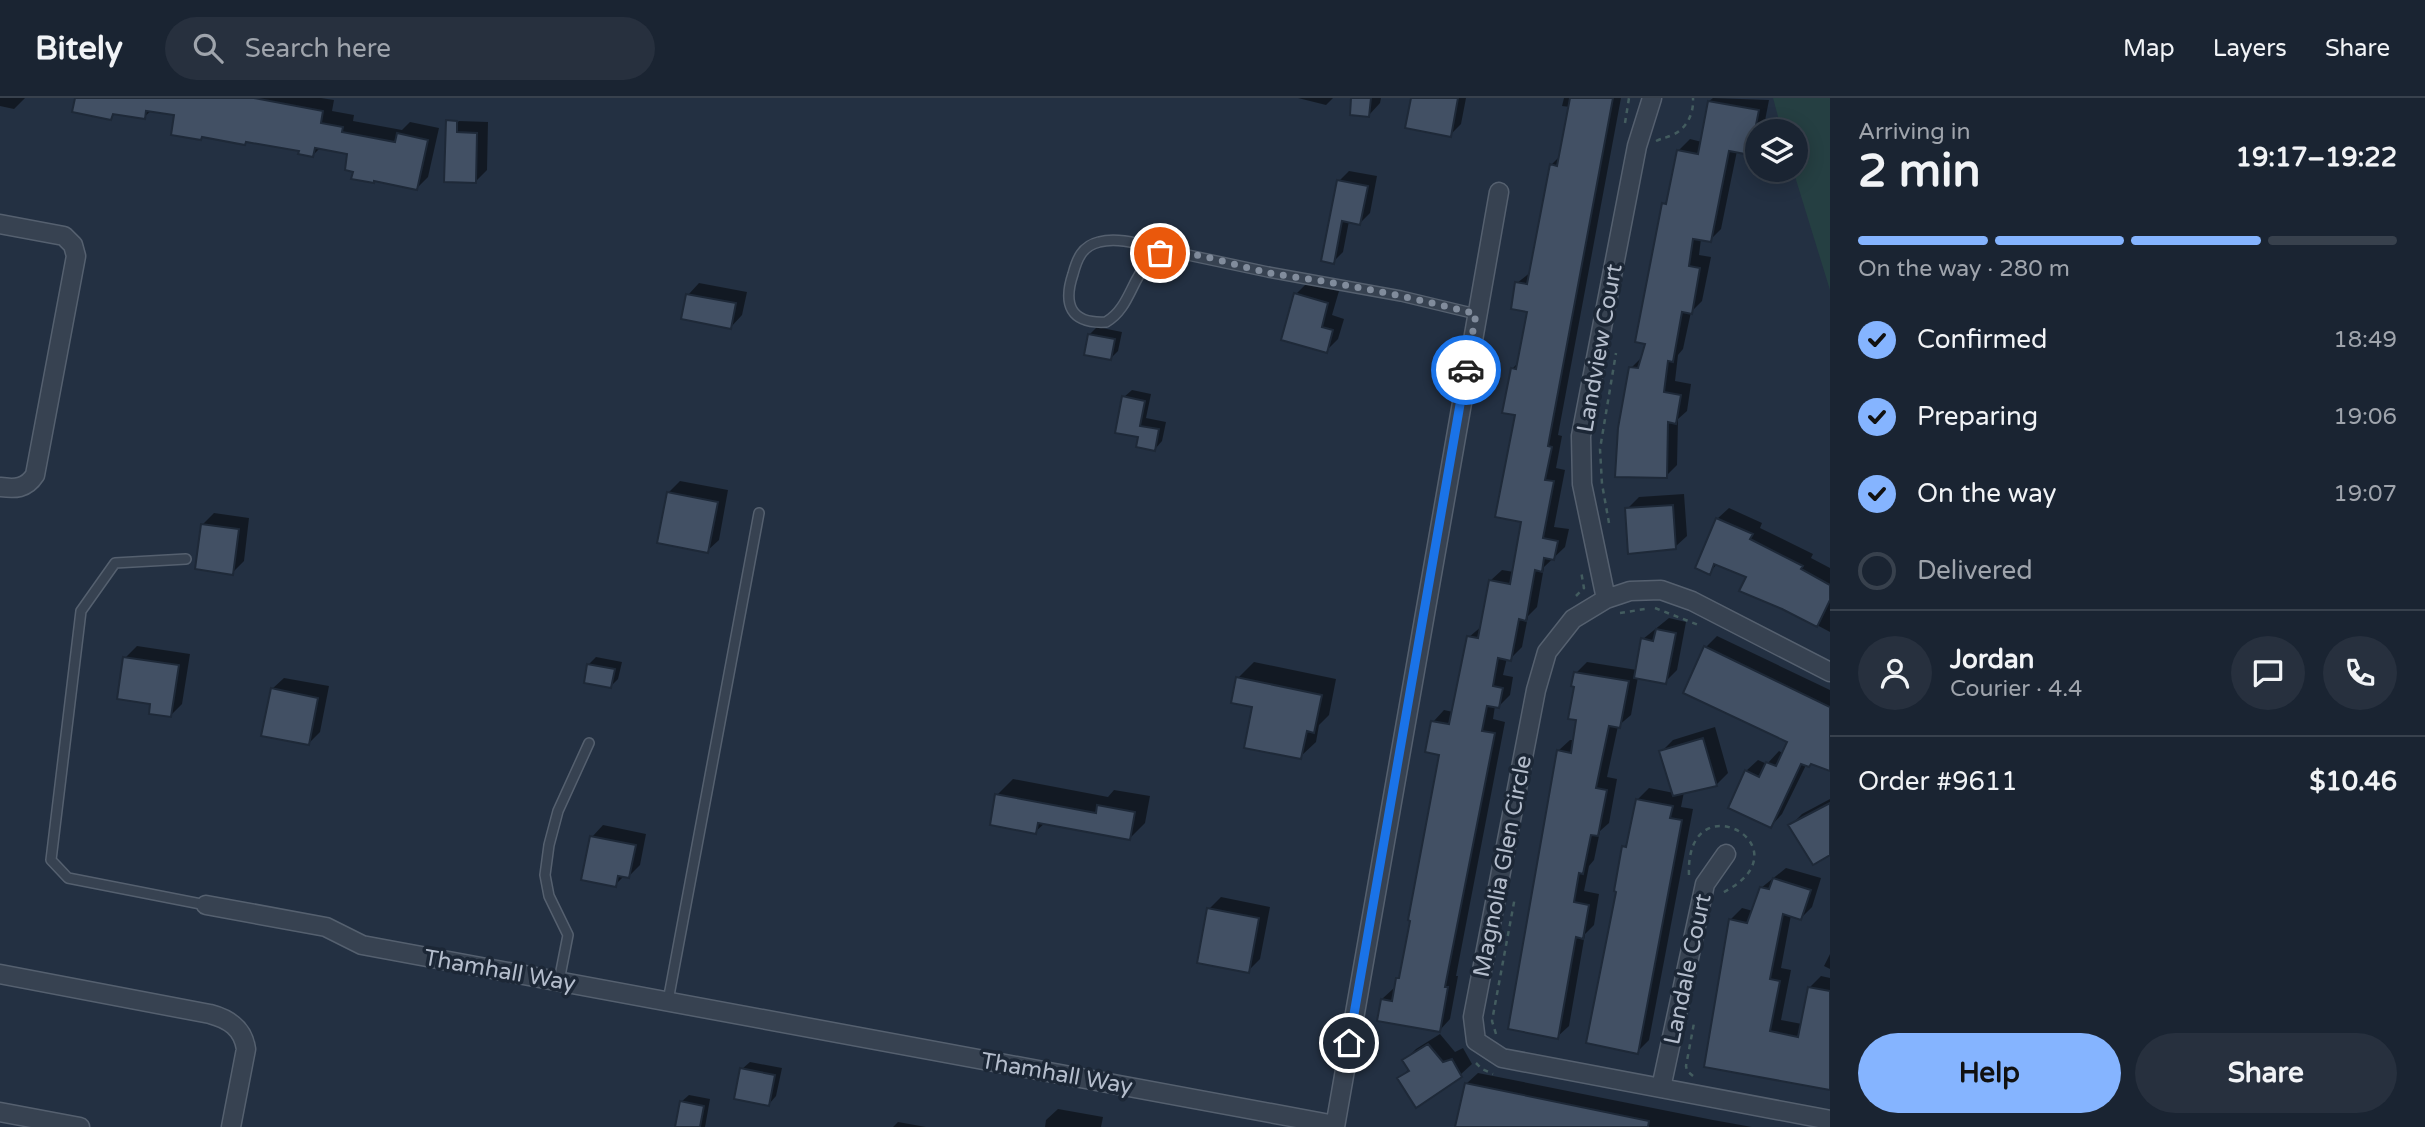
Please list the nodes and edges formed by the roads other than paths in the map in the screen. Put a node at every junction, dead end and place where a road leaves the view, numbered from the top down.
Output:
1 (1652, 98) edge
2 (1499, 192) dead end
3 (0, 224) edge
4 (1169, 251) junction
5 (1476, 314) junction
6 (0, 487) edge
7 (759, 513) dead end
8 (186, 559) dead end
9 (1610, 607) junction
10 (1830, 671) edge
11 (589, 743) dead end
12 (1727, 854) dead end
13 (206, 905) joint
14 (0, 974) edge
15 (559, 981) junction
16 (668, 1001) junction
17 (1661, 1088) junction
18 (0, 1112) edge
19 (1830, 1120) edge
20 (1335, 1126) edge
21 (80, 1127) edge
22 (231, 1127) edge

1 - 9 street, Landview Court
2 - 5 street
3 - 6 street
4 - 4 lane
4 - 5 lane
5 - 20 street
7 - 16 lane
8 - 13 lane, Thamhall Way
9 - 10 street, Magnolia Glen Circle
9 - 17 street, Magnolia Glen Circle
11 - 15 lane
12 - 17 street, Landale Court
13 - 15 street, Thamhall Way
14 - 22 street
15 - 16 street, Thamhall Way
16 - 20 street, Thamhall Way
17 - 19 street, Magnolia Glen Circle
18 - 21 street

